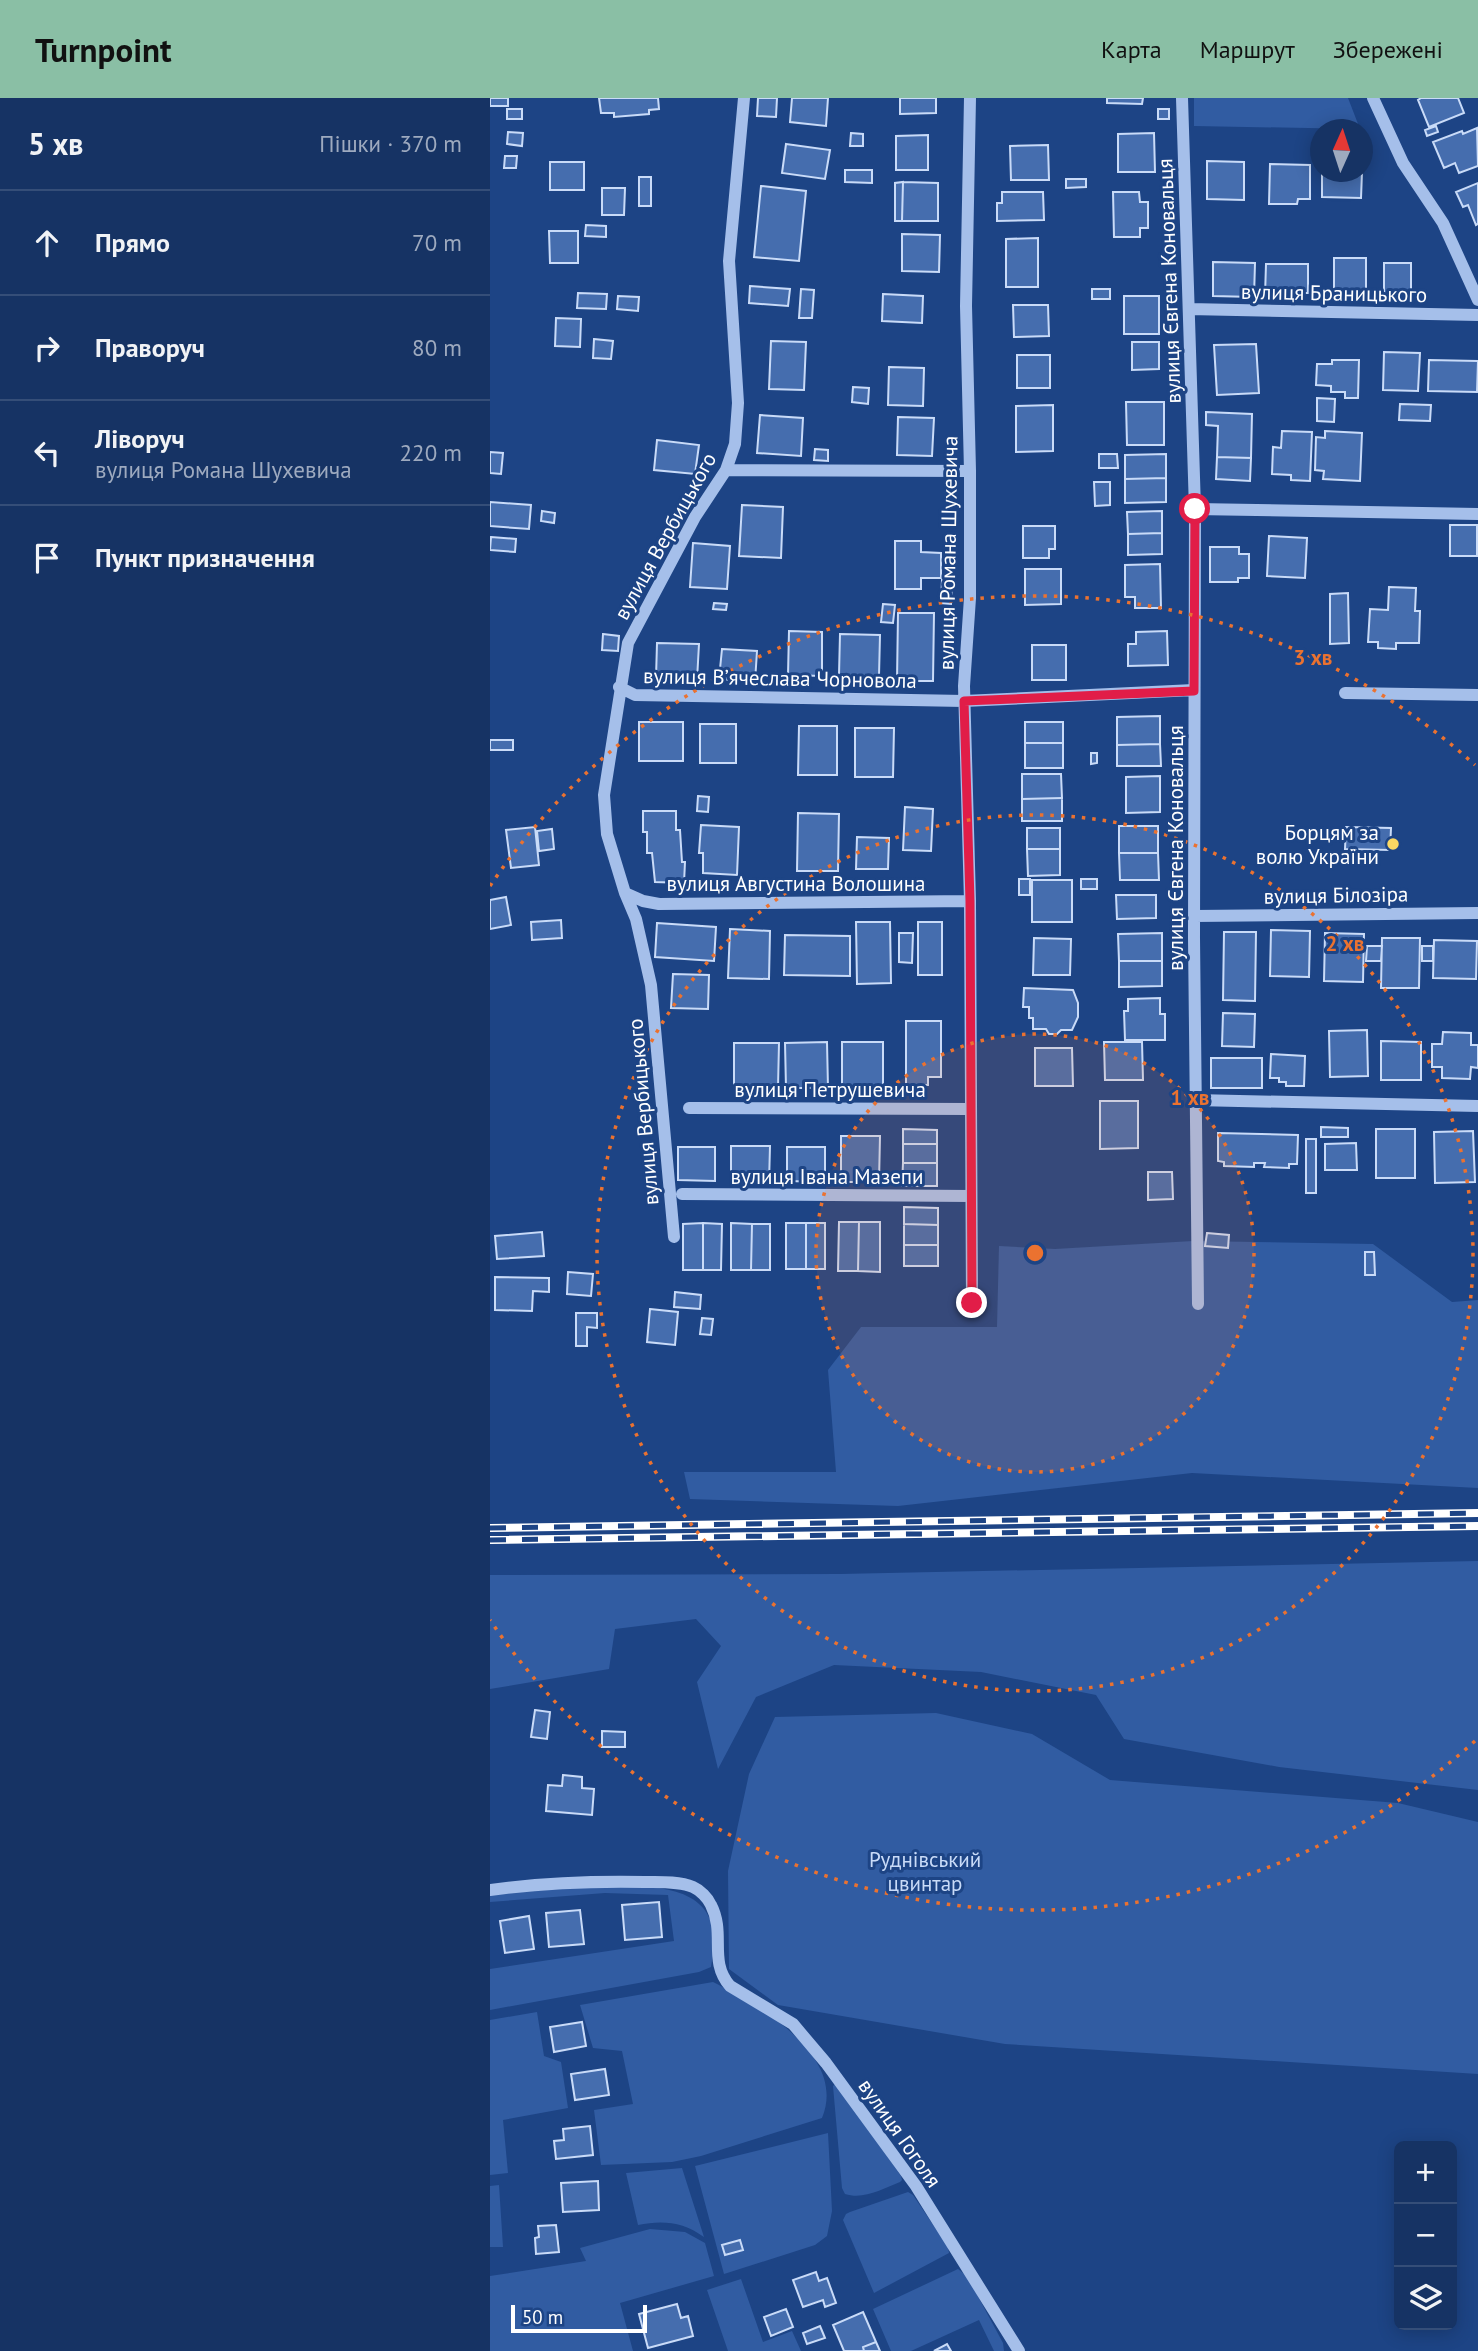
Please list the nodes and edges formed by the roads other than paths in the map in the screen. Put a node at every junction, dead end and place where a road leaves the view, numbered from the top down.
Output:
1 (744, 98) edge
2 (970, 98) edge
3 (1182, 98) edge
4 (1373, 98) edge
5 (1478, 300) edge
6 (1189, 309) junction
7 (1478, 314) edge
8 (726, 470) junction
9 (970, 471) junction
10 (1195, 509) junction
11 (1478, 514) edge
12 (619, 687) junction
13 (1194, 691) junction
14 (1345, 692) dead end
15 (1478, 695) edge
16 (964, 701) junction
17 (625, 893) junction
18 (970, 901) junction
19 (1478, 913) edge
20 (1194, 916) junction
21 (1195, 1100) junction
22 (1478, 1106) edge
23 (689, 1108) dead end
24 (970, 1109) junction
25 (682, 1194) dead end
26 (971, 1196) junction
27 (674, 1237) dead end
28 (972, 1303) dead end
29 (1198, 1304) dead end
30 (490, 1890) edge
31 (1019, 2351) edge

1 - 8 street, вулиця Вербицького
2 - 9 street, вулиця Романа Шухевича
3 - 6 street, вулиця Євгена Коновальця
4 - 5 street
6 - 7 street, вулиця Браницького
6 - 10 street, вулиця Євгена Коновальця
8 - 9 street
8 - 12 street, вулиця Вербицького
9 - 16 street, вулиця Романа Шухевича
10 - 11 street
10 - 13 street, вулиця Євгена Коновальця
12 - 16 street, вулиця Вʼячеслава Чорновола
12 - 17 street, вулиця Вербицького
13 - 16 street, вулиця Вʼячеслава Чорновола
13 - 20 street, вулиця Євгена Коновальця
14 - 15 street
16 - 18 street, вулиця Романа Шухевича
17 - 18 street, вулиця Августина Волошина
17 - 27 street, вулиця Вербицького
18 - 24 street, вулиця Романа Шухевича
19 - 20 street, вулиця Білозіра
20 - 21 street, вулиця Євгена Коновальця
21 - 22 street
21 - 29 street, вулиця Євгена Коновальця
23 - 24 street, вулиця Петрушевича
24 - 26 street, вулиця Романа Шухевича
25 - 26 street, вулиця Івана Мазепи
26 - 28 street, вулиця Романа Шухевича
30 - 31 street, вулиця Гоголя

